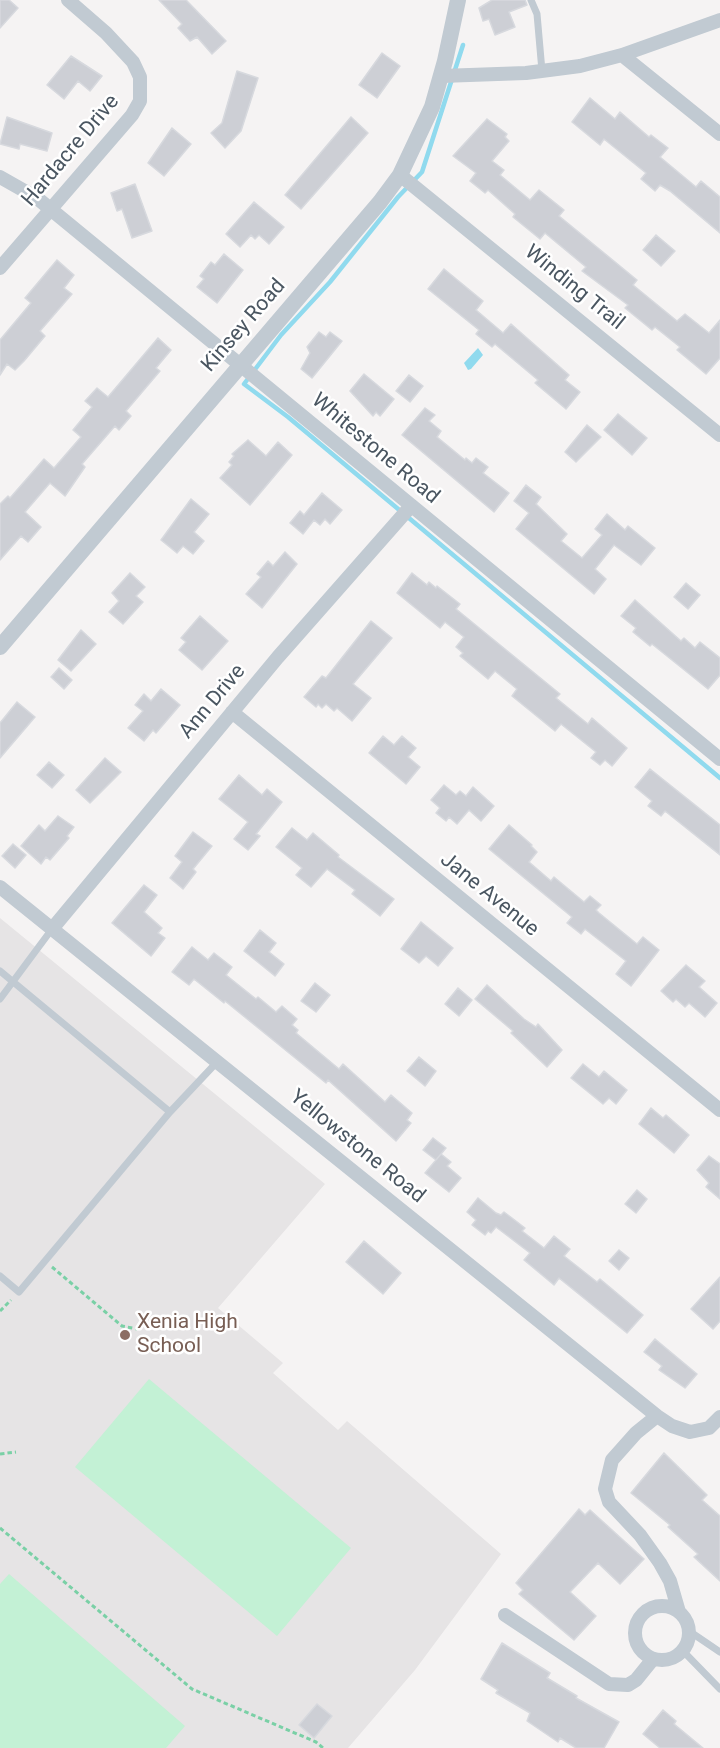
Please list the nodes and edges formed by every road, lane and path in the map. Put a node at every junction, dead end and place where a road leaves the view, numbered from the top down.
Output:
1 (68, 0) edge
2 (458, 0) edge
3 (531, 0) edge
4 (720, 20) edge
5 (622, 55) junction
6 (542, 72) junction
7 (441, 76) junction
8 (720, 134) edge
9 (400, 175) junction
10 (0, 177) edge
11 (50, 209) junction
12 (0, 268) edge
13 (240, 364) junction
14 (720, 435) edge
15 (411, 506) junction
16 (0, 647) edge
17 (232, 712) junction
18 (720, 759) edge
19 (0, 887) edge
20 (52, 929) junction
21 (0, 971) edge
22 (14, 983) junction
23 (0, 999) edge
24 (218, 1061) junction
25 (720, 1110) edge
26 (171, 1112) junction
27 (46, 1262) junction
28 (0, 1276) edge
29 (19, 1292) junction
30 (0, 1311) edge
31 (137, 1329) dead end
32 (657, 1416) junction
33 (720, 1417) edge
34 (16, 1452) dead end
35 (0, 1454) edge
36 (0, 1528) edge
37 (679, 1612) junction
38 (505, 1615) dead end
39 (689, 1631) junction
40 (683, 1651) junction
41 (720, 1652) edge
42 (653, 1659) junction
43 (720, 1689) edge
44 (323, 1748) edge

1 - 11 street, Hardacre Drive
2 - 7 street, Kinsey Road
3 - 6 lane
4 - 5 street
5 - 6 street
5 - 8 street
6 - 7 street
7 - 9 street, Kinsey Road
9 - 13 street, Kinsey Road
9 - 14 street, Winding Trail
10 - 11 street, Whitestone Road
11 - 12 street, Hardacre Drive
11 - 13 street, Whitestone Road
13 - 15 street, Whitestone Road
13 - 16 street, Kinsey Road
15 - 17 street, Ann Drive
15 - 18 street, Whitestone Road
17 - 20 street, Ann Drive
17 - 25 street, Jane Avenue
19 - 20 street, Yellowstone Road
20 - 22 lane
20 - 24 street, Yellowstone Road
21 - 22 lane
22 - 23 lane
22 - 26 lane
24 - 26 lane
24 - 32 street, Yellowstone Road
26 - 27 lane
27 - 29 lane
27 - 31 path
28 - 29 lane
29 - 30 path
32 - 33 street, Yellowstone Road
32 - 37 street
34 - 35 path
36 - 44 path
37 - 39 street
37 - 42 street
38 - 42 street
39 - 40 street
39 - 41 lane
40 - 42 street
40 - 43 lane

